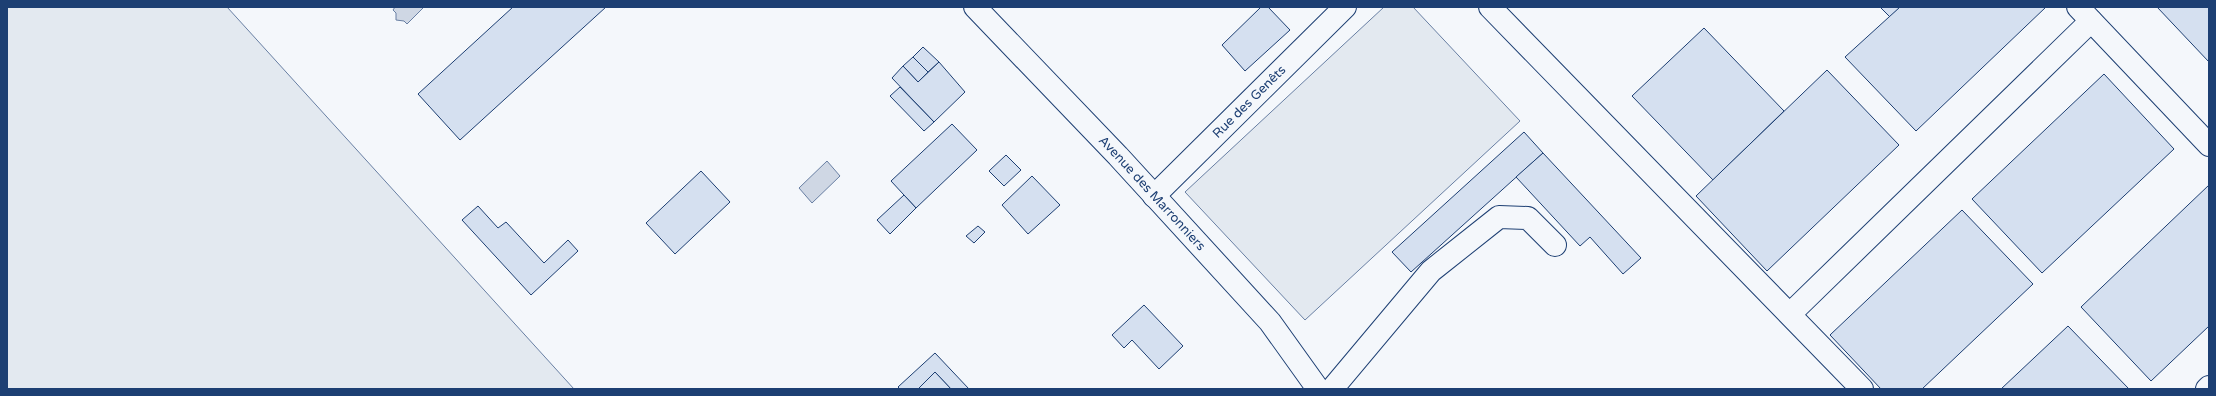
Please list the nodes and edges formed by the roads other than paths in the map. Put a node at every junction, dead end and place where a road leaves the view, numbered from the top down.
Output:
1 (975, 7) edge
2 (1345, 7) edge
3 (1490, 7) edge
4 (2085, 14) edge
5 (2209, 145) edge
6 (1154, 196) junction
7 (1556, 246) dead end
8 (1790, 314) junction
9 (1318, 389) edge
10 (1332, 389) edge
11 (1862, 389) edge

1 - 6 street, Avenue des Marronniers
2 - 6 street, Rue des Genêts
3 - 8 street
4 - 5 street
4 - 8 street
6 - 9 street, Avenue des Marronniers
7 - 10 street
8 - 11 street

